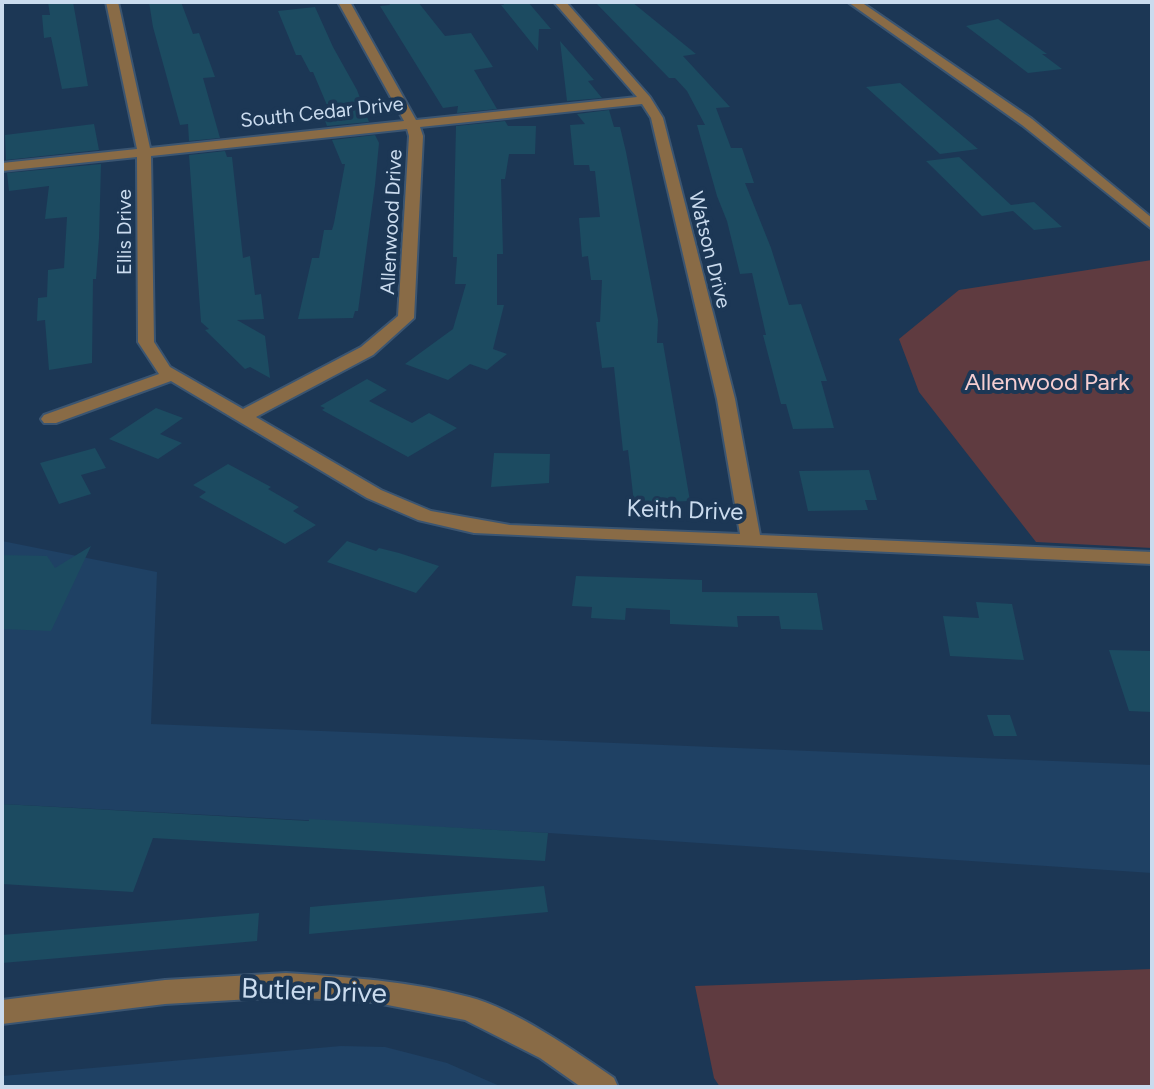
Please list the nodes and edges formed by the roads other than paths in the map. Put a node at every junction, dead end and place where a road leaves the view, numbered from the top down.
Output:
1 (112, 2) edge
2 (344, 2) edge
3 (560, 2) edge
4 (854, 2) edge
5 (646, 100) junction
6 (412, 124) junction
7 (144, 152) junction
8 (2, 167) edge
9 (1152, 225) edge
10 (172, 375) junction
11 (242, 417) junction
12 (50, 419) dead end
13 (751, 539) junction
14 (1152, 558) edge
15 (2, 1012) edge
16 (604, 1087) edge

1 - 7 street, Ellis Drive
2 - 6 street, Allenwood Drive
3 - 5 street, Watson Drive
4 - 9 street
5 - 6 street, South Cedar Drive
5 - 13 street, Watson Drive
6 - 7 street, South Cedar Drive
6 - 11 street, Allenwood Drive
7 - 8 street, South Cedar Drive
7 - 10 street, Ellis Drive
10 - 11 street, Ellis Drive
10 - 12 street
11 - 13 street, Keith Drive
13 - 14 street, Keith Drive
15 - 16 street, Butler Drive

